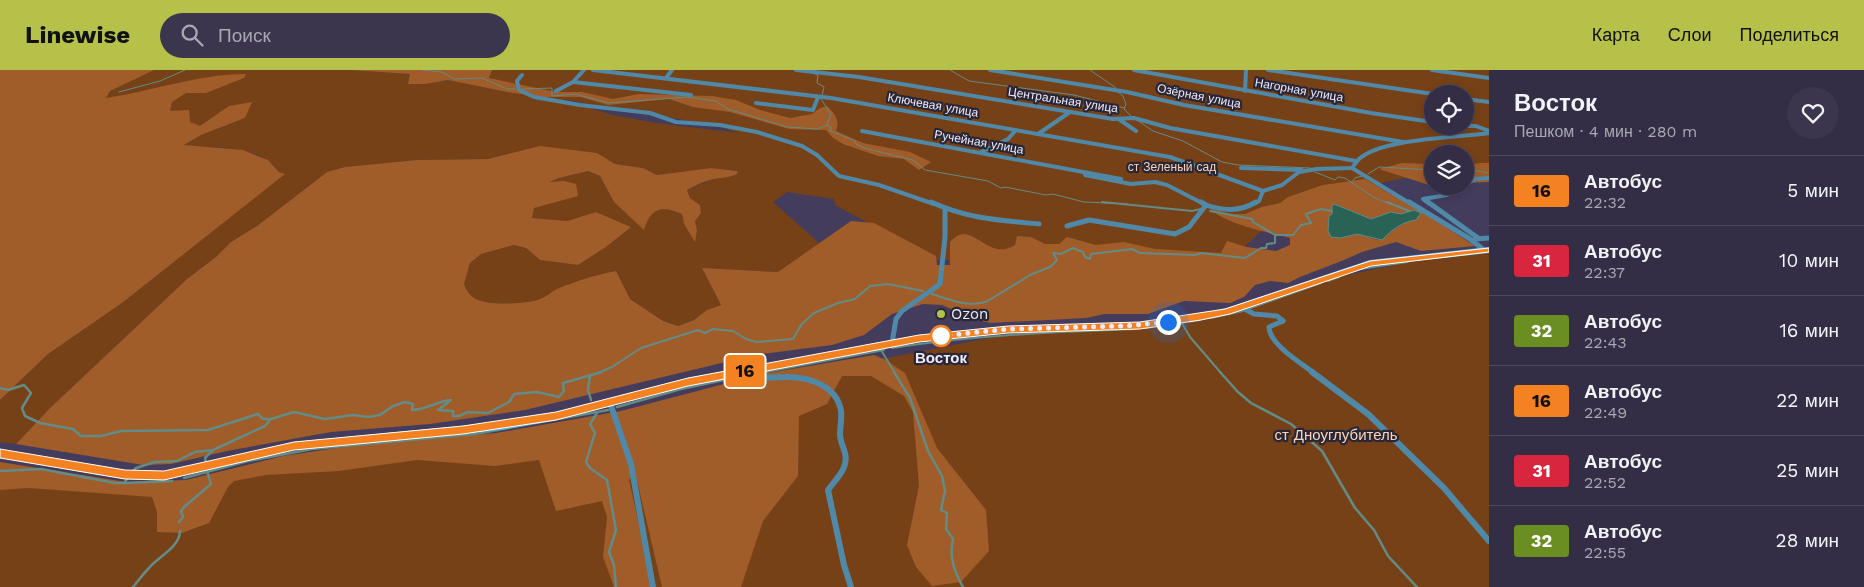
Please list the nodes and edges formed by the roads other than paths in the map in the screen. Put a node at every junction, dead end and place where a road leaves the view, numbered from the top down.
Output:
1 (584, 70) edge
2 (594, 70) edge
3 (672, 70) edge
4 (796, 70) edge
5 (862, 70) edge
6 (990, 70) edge
7 (1134, 70) edge
8 (1246, 70) edge
9 (1268, 70) edge
10 (1432, 70) edge
11 (522, 75) dead end
12 (860, 77) junction
13 (666, 78) junction
14 (1489, 78) edge
15 (573, 82) junction
16 (556, 91) dead end
17 (1245, 91) junction
18 (1424, 93) edge
19 (691, 95) dead end
20 (818, 97) junction
21 (1474, 100) edge
22 (1489, 102) edge
23 (756, 103) dead end
24 (1070, 112) junction
25 (1120, 120) junction
26 (1424, 121) edge
27 (1474, 126) edge
28 (1016, 130) junction
29 (862, 131) dead end
30 (1136, 131) dead end
31 (1489, 132) edge
32 (1038, 134) junction
33 (1405, 143) junction
34 (980, 152) junction
35 (1356, 161) junction
36 (1241, 168) dead end
37 (1352, 168) junction
38 (1308, 171) junction
39 (1086, 175) dead end
40 (1489, 178) edge
41 (1121, 179) dead end
42 (1474, 180) edge
43 (1263, 191) junction
44 (1447, 195) edge
45 (1206, 205) junction
46 (945, 209) junction
47 (1039, 224) dead end
48 (1067, 226) dead end
49 (1478, 238) junction
50 (1489, 238) edge
51 (1470, 239) junction
52 (1487, 250) edge
53 (1241, 307) junction
54 (892, 343) junction
55 (752, 370) junction
56 (610, 403) junction
57 (0, 454) edge
58 (1489, 541) edge
59 (653, 587) edge
60 (851, 587) edge

1 - 15 street
2 - 13 street, Ключевая улица
3 - 13 street
4 - 12 street, Центральная улица
5 - 12 street
6 - 33 street, Озёрная улица
7 - 17 street, Нагорная улица
8 - 17 street
9 - 18 street
10 - 14 street
11 - 46 street
12 - 24 street, Центральная улица
13 - 20 street, Ключевая улица
15 - 16 street
15 - 19 street
17 - 26 street, Нагорная улица
20 - 23 street
20 - 28 street, Ключевая улица
21 - 22 street
24 - 25 street, Центральная улица
24 - 32 street
25 - 30 street
25 - 35 street, Центральная улица
27 - 31 street
28 - 32 street, Ключевая улица
28 - 34 street
29 - 34 street, Ручейная улица
31 - 33 street
32 - 43 street, Ключевая улица
33 - 35 street
34 - 41 street, Ручейная улица
35 - 37 street
36 - 38 street
37 - 38 street
37 - 51 street
38 - 43 street
39 - 45 street
40 - 42 street
43 - 45 street
44 - 49 street
45 - 48 street
46 - 47 street
46 - 54 street
49 - 50 street
49 - 51 street
51 - 52 street
52 - 53 street
53 - 54 street
53 - 58 street
54 - 55 street
55 - 56 street
55 - 60 street
56 - 57 street
56 - 59 street

